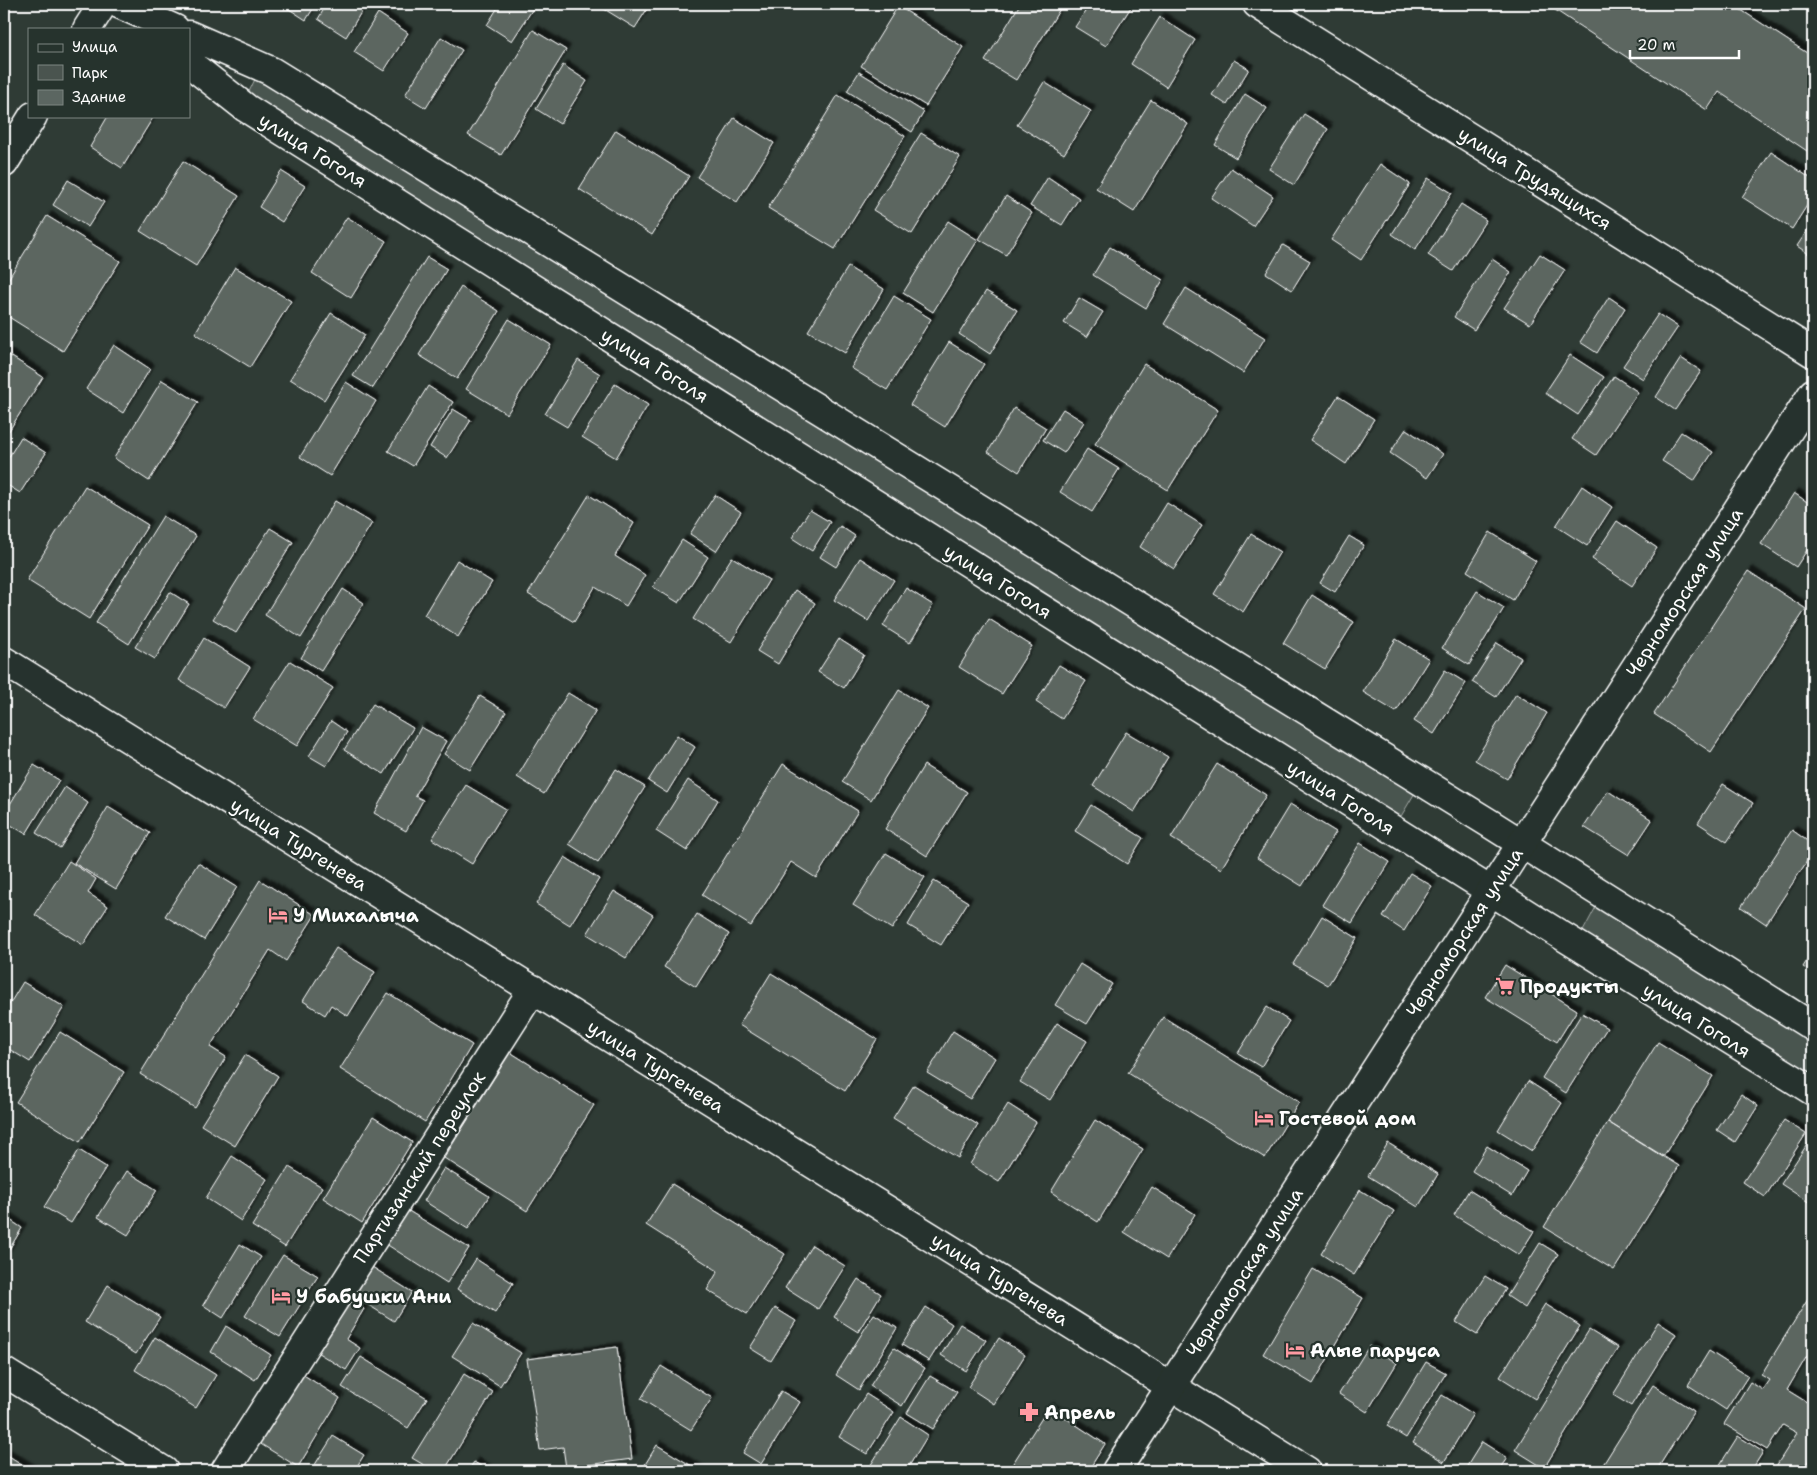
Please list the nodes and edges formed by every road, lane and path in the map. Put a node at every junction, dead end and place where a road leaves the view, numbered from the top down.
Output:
1 (103, 4) edge
2 (113, 4) edge
3 (119, 4) edge
4 (1258, 4) edge
5 (88, 28) edge
6 (144, 28) edge
7 (173, 28) edge
8 (190, 35) edge
9 (190, 64) edge
10 (32, 118) edge
11 (4, 163) edge
12 (1813, 353) edge
13 (1813, 393) edge
14 (4, 661) edge
15 (1521, 843) junction
16 (1490, 891) junction
17 (533, 990) junction
18 (1813, 1027) edge
19 (1813, 1091) edge
20 (4, 1372) edge
21 (1171, 1386) junction
22 (164, 1471) edge
23 (225, 1471) edge
24 (1116, 1471) edge
25 (1307, 1471) edge

1 - 5 street
2 - 6 street
3 - 7 street
4 - 12 street, улица Трудящихся
8 - 15 street
9 - 16 street, улица Гоголя
10 - 11 street
13 - 15 street, Черноморская улица
14 - 17 street, улица Тургенева
15 - 16 street, Черноморская улица
15 - 18 street
16 - 19 street, улица Гоголя
16 - 21 street, Черноморская улица
17 - 21 street, улица Тургенева
17 - 23 street, Партизанский переулок
20 - 22 street
21 - 24 street, Черноморская улица
21 - 25 street, улица Тургенева

